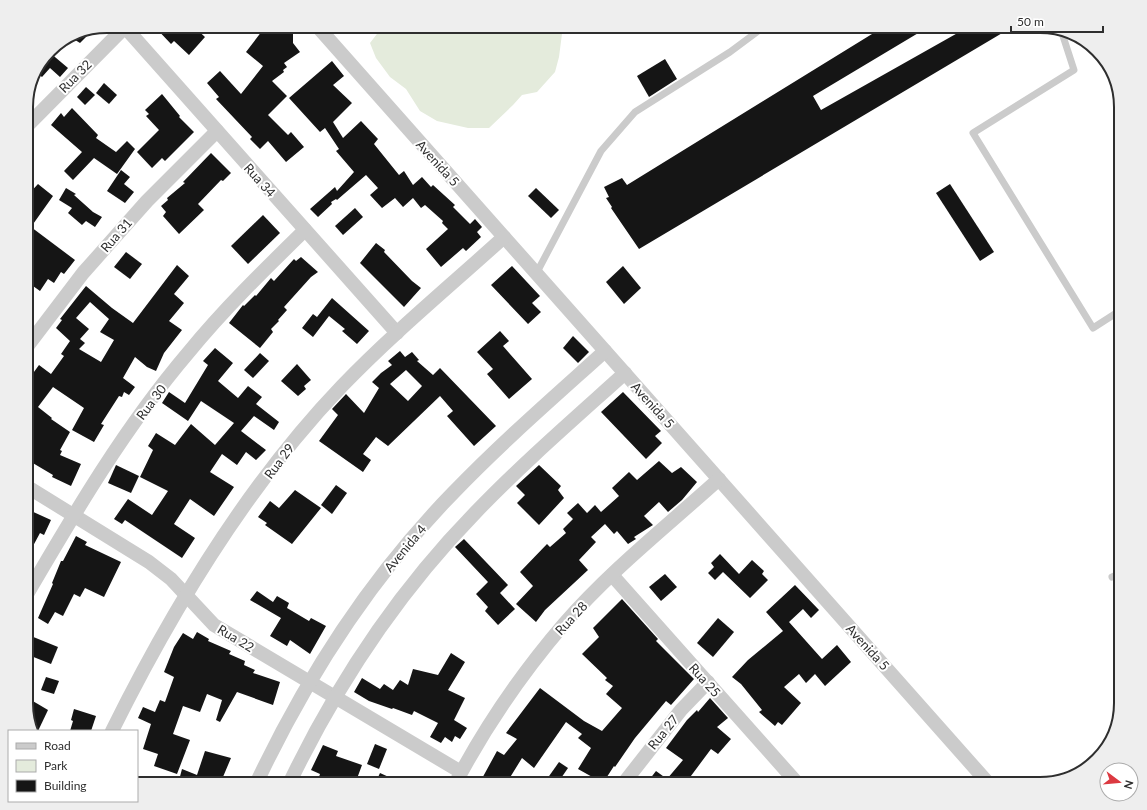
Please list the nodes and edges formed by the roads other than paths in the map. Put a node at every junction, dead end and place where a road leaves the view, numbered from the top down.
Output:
1 (118, 33) edge
2 (129, 33) edge
3 (323, 33) edge
4 (756, 33) edge
5 (1063, 37) edge
6 (33, 120) edge
7 (217, 131) junction
8 (305, 230) junction
9 (504, 237) junction
10 (536, 274) junction
11 (1114, 314) edge
12 (397, 333) junction
13 (33, 339) edge
14 (605, 351) junction
15 (625, 373) junction
16 (719, 479) junction
17 (33, 490) edge
18 (74, 515) junction
19 (612, 575) junction
20 (33, 584) edge
21 (186, 596) junction
22 (310, 682) junction
23 (708, 682) junction
24 (336, 697) junction
25 (112, 730) edge
26 (259, 777) edge
27 (292, 777) edge
28 (456, 777) edge
29 (459, 777) edge
30 (628, 777) edge
31 (792, 777) edge
32 (983, 777) edge

1 - 6 street, Rua 32
2 - 7 street, Rua 34
3 - 9 street, Avenida 5
4 - 10 lane
5 - 11 lane
7 - 8 street, Rua 34
7 - 13 street, Rua 31
8 - 12 street, Rua 34
8 - 18 street, Rua 30
9 - 10 street, Avenida 5
9 - 12 street, Rua 29
10 - 14 street, Avenida 5
12 - 21 street, Rua 29
14 - 15 street, Avenida 5
14 - 22 street, Avenida 4
15 - 16 street, Avenida 5
15 - 24 street
16 - 19 street, Rua 28
16 - 32 street, Avenida 5
17 - 18 street, Rua 22
18 - 20 street, Rua 30
18 - 21 street, Rua 22
19 - 23 street, Rua 25
19 - 29 street, Rua 28
21 - 22 street, Rua 22
21 - 25 street, Rua 29
22 - 24 street, Rua 22
22 - 26 street, Avenida 4
23 - 30 street, Rua 27
23 - 31 street, Rua 25
24 - 27 street
24 - 28 street, Rua 22

